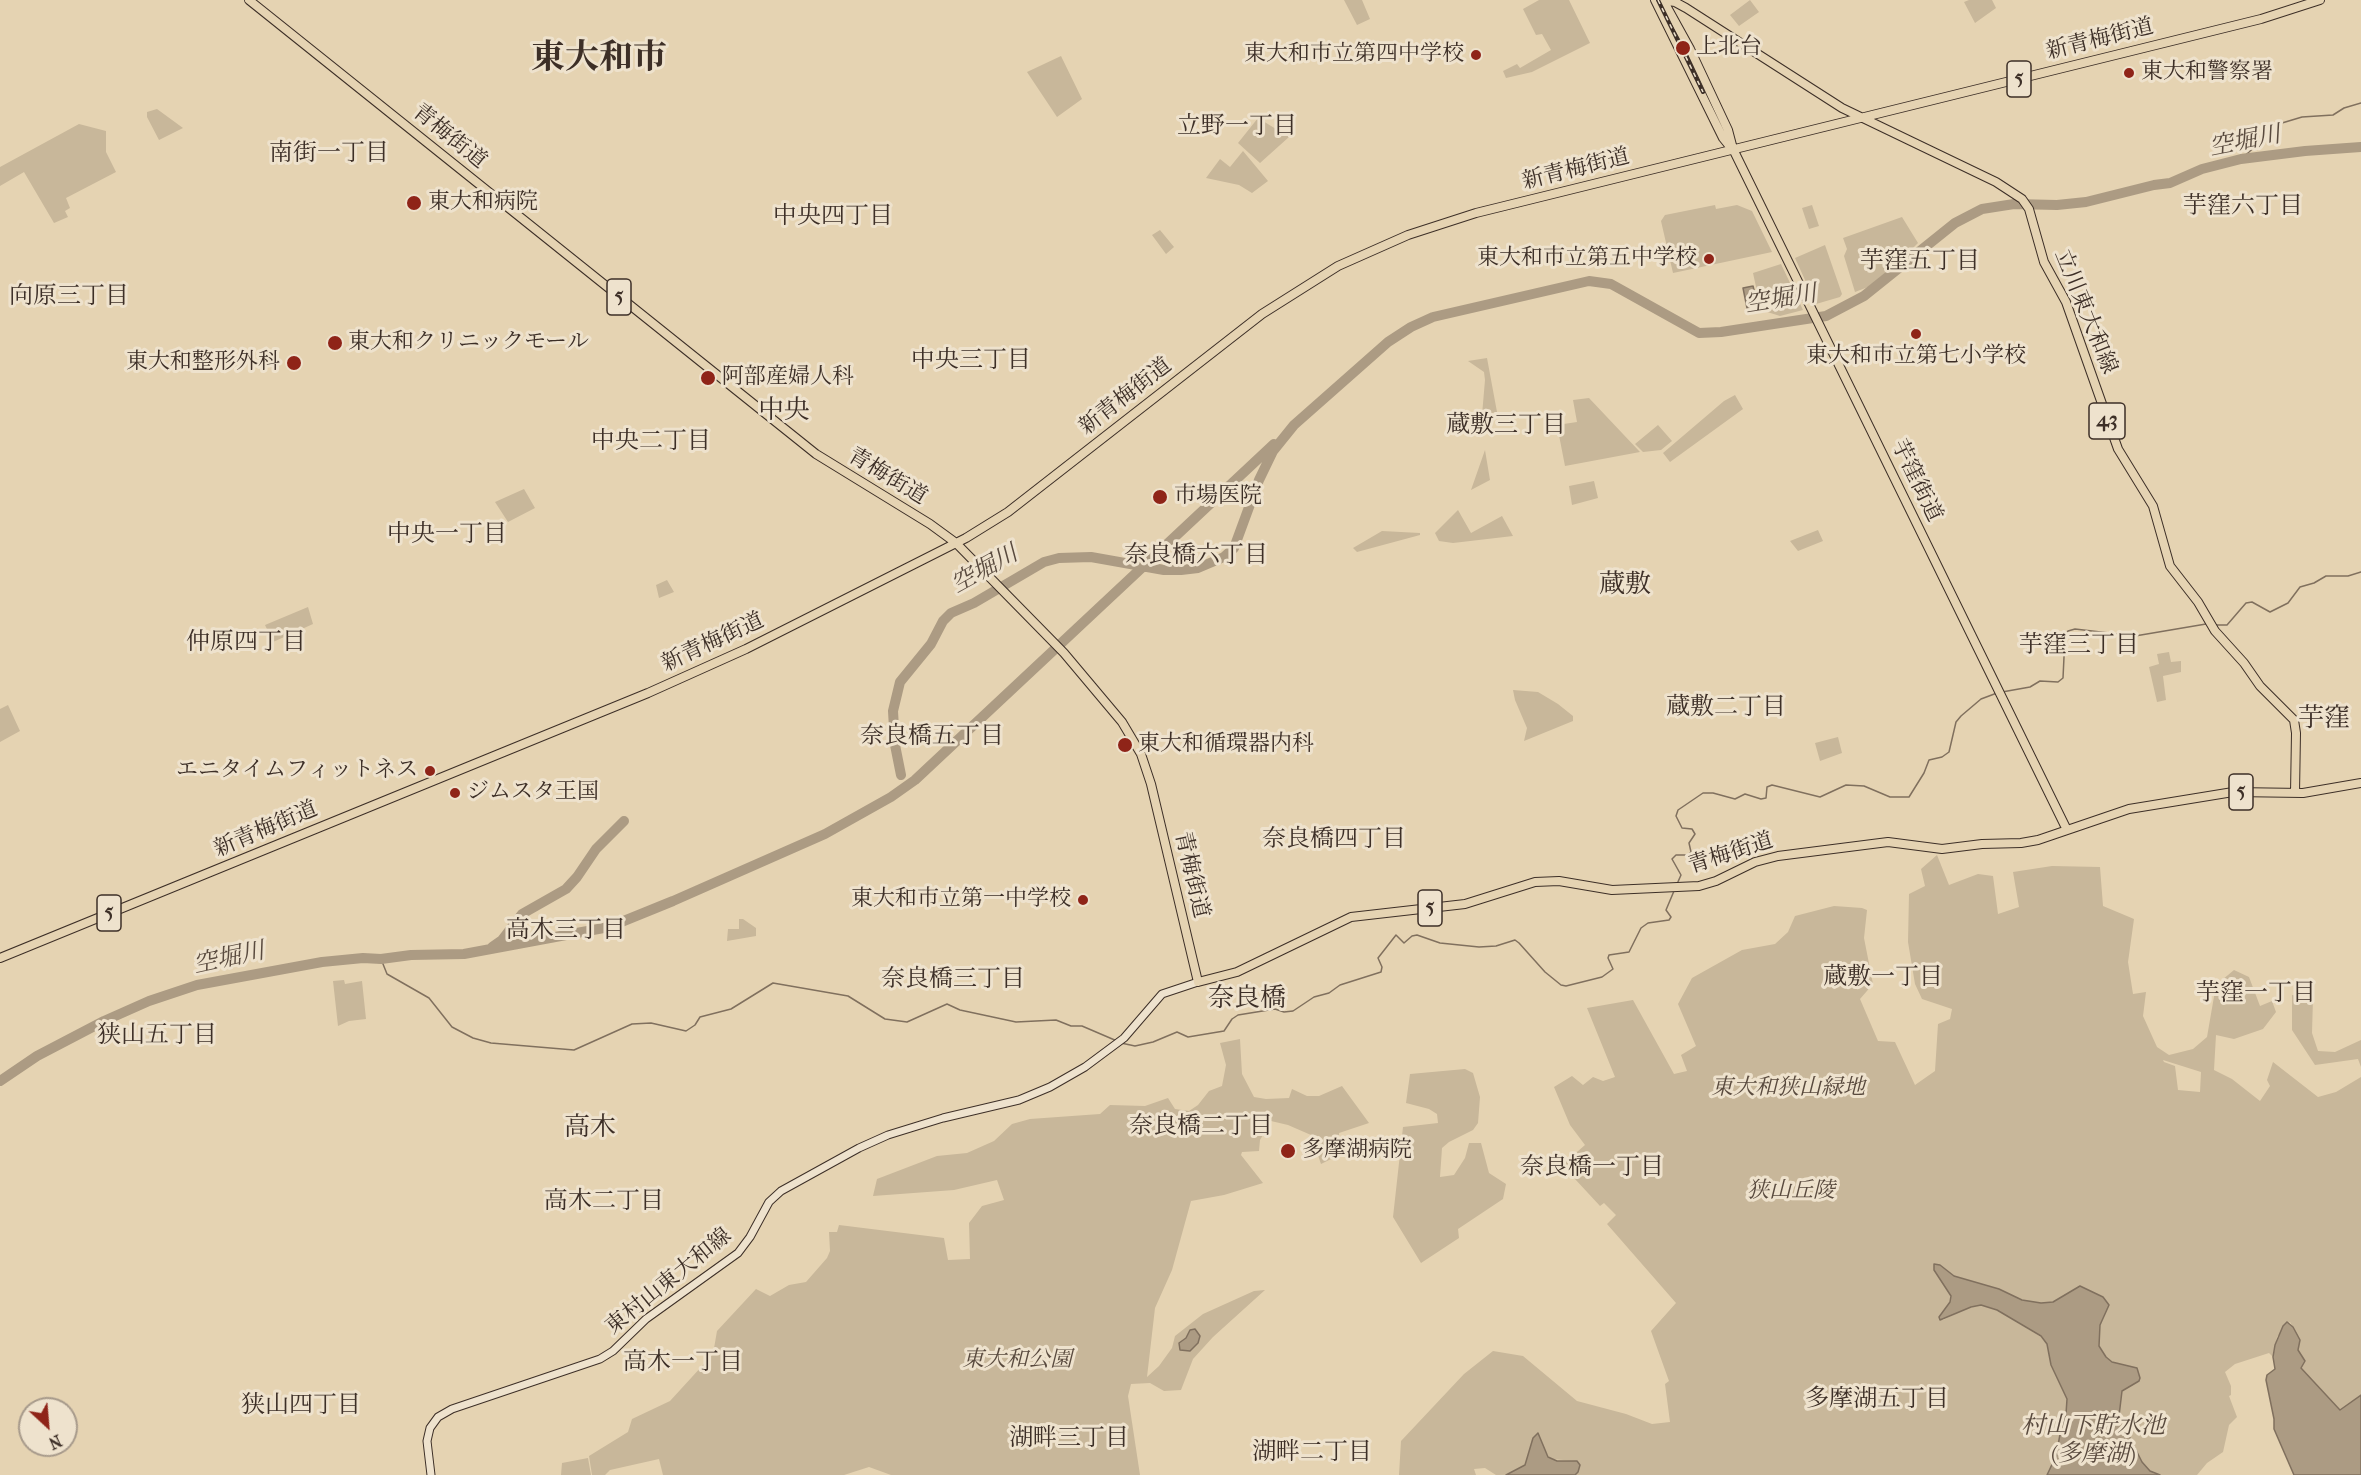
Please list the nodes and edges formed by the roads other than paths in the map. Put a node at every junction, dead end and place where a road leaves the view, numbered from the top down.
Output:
1 (249, 0) edge
2 (2319, 0) edge
3 (1658, 1) edge
4 (1839, 107) junction
5 (1860, 118) junction
6 (1837, 123) junction
7 (1733, 149) junction
8 (956, 543) junction
9 (2361, 783) edge
10 (2295, 793) junction
11 (2067, 830) junction
12 (0, 958) edge
13 (1198, 982) junction
14 (431, 1475) edge

1 - 8 main road, 青梅街道 / 5
2 - 5 main road, 新青梅街道 / 5
3 - 4 main road, 立川東大和線 / 43
3 - 7 main road, 芋窪街道 / 43
4 - 5 main road, 立川東大和線 / 43
4 - 6 main road
5 - 6 main road, 新青梅街道 / 5
5 - 10 main road, 立川東大和線 / 43
6 - 7 main road, 新青梅街道 / 5
7 - 8 main road, 新青梅街道 / 5
7 - 11 main road, 芋窪街道 / 43
8 - 12 main road, 新青梅街道 / 5
8 - 13 main road, 青梅街道 / 5
9 - 10 main road, 青梅街道 / 5
10 - 11 main road, 青梅街道 / 5
11 - 13 main road, 青梅街道 / 5
13 - 14 main road, 東村山東大和線

